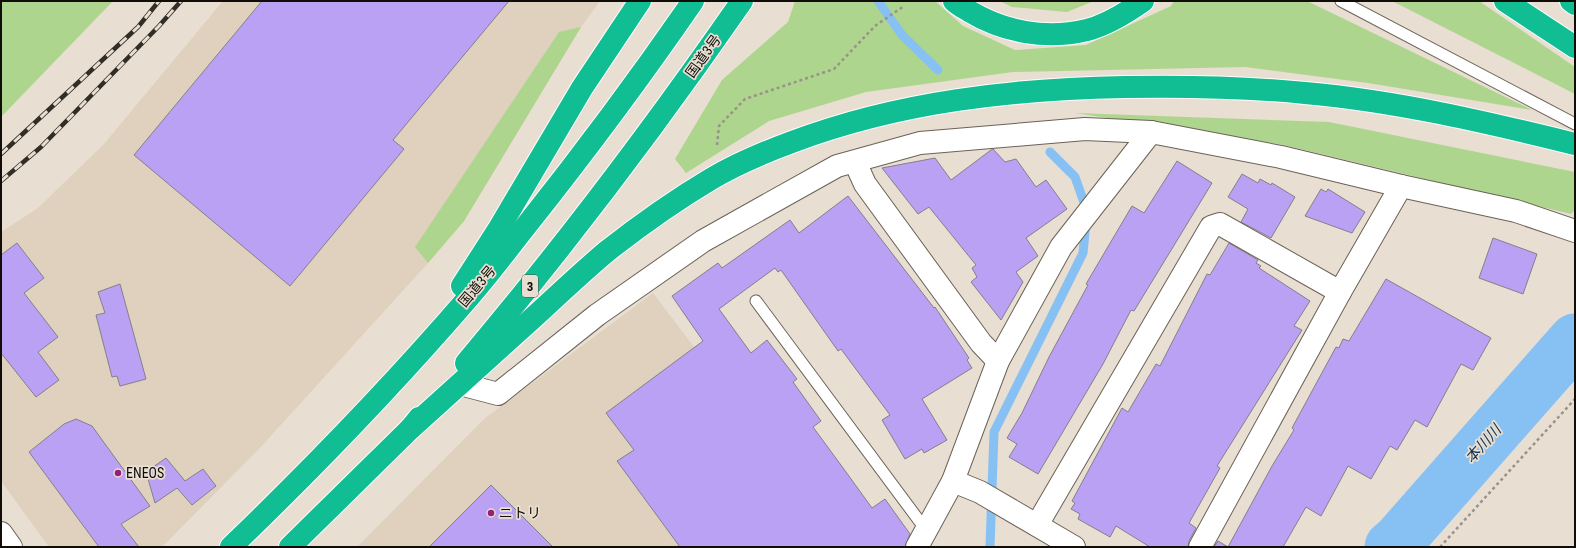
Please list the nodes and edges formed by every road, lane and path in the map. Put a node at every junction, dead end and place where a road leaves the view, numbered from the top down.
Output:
1 (640, 1) edge
2 (693, 1) edge
3 (742, 1) edge
4 (954, 1) edge
5 (1143, 1) edge
6 (1342, 1) edge
7 (1505, 1) edge
8 (1571, 1) edge
9 (1575, 4) edge
10 (904, 6) dead end
11 (1575, 47) edge
12 (1575, 124) edge
13 (1151, 132) junction
14 (1575, 144) edge
15 (717, 146) dead end
16 (855, 162) junction
17 (1401, 186) junction
18 (1575, 231) edge
19 (1340, 292) junction
20 (756, 301) dead end
21 (998, 361) junction
22 (460, 384) junction
23 (378, 399) junction
24 (1575, 399) edge
25 (411, 428) junction
26 (953, 481) junction
27 (1036, 525) junction
28 (1, 534) edge
29 (921, 538) edge
30 (11, 547) edge
31 (231, 547) edge
32 (290, 547) edge
33 (1074, 547) edge
34 (1200, 547) edge
35 (1440, 547) edge

1 - 23 highway
2 - 23 highway, 国道3号
3 - 25 highway, 国道3号 / 3
4 - 5 highway
6 - 12 lane
7 - 11 highway
8 - 9 highway
10 - 15 path
13 - 16 street
13 - 17 street
13 - 21 street
14 - 22 highway
16 - 21 street
16 - 22 street
17 - 18 street
17 - 19 street
19 - 27 street
19 - 34 street
20 - 29 lane
21 - 26 street
22 - 25 highway
23 - 31 highway, 国道3号
24 - 35 path
25 - 32 highway, 国道3号 / 3
26 - 27 street
26 - 29 street
27 - 33 street
28 - 30 street

